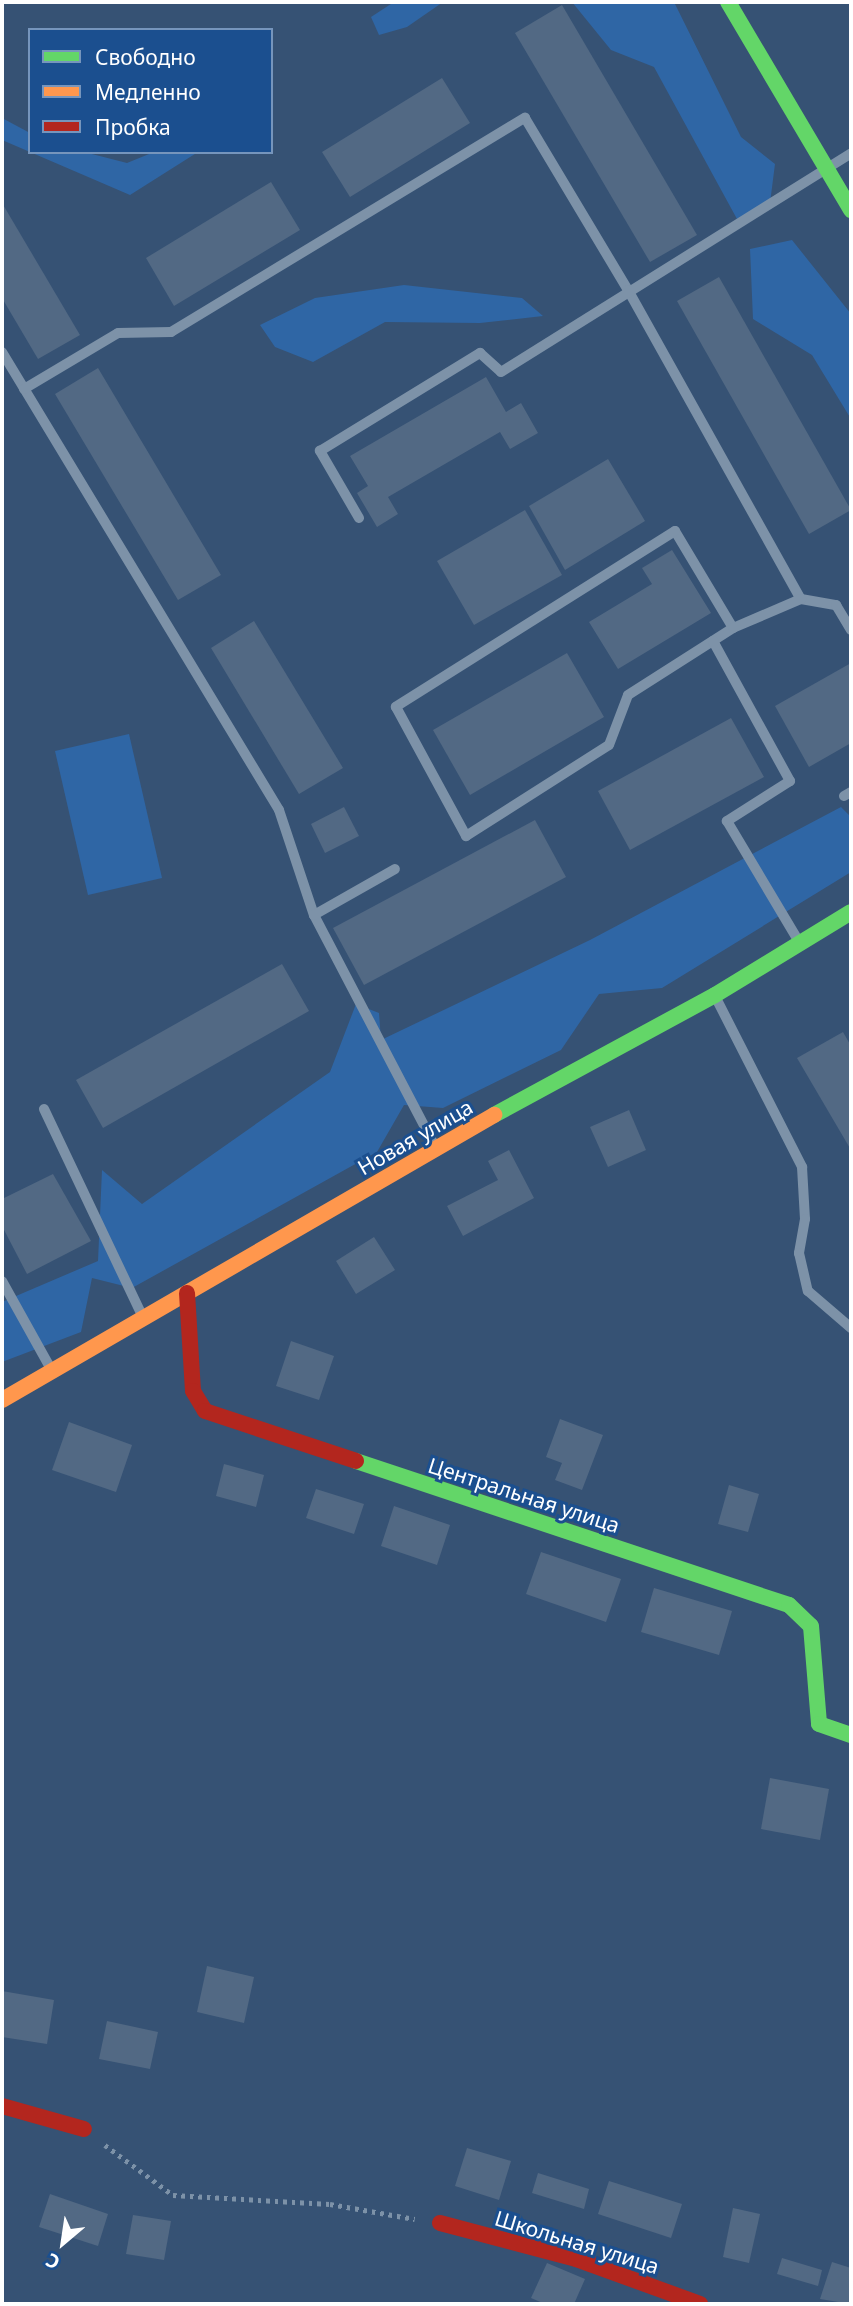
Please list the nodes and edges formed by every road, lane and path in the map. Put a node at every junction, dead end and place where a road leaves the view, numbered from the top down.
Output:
1 (728, 2) edge
2 (851, 153) edge
3 (827, 165) junction
4 (851, 210) edge
5 (628, 290) junction
6 (2, 352) edge
7 (24, 389) junction
8 (359, 518) dead end
9 (801, 599) junction
10 (733, 628) junction
11 (851, 630) edge
12 (713, 641) junction
13 (395, 869) dead end
14 (851, 912) edge
15 (314, 915) junction
16 (799, 943) junction
17 (715, 995) junction
18 (44, 1109) dead end
19 (436, 1147) junction
20 (2, 1281) edge
21 (187, 1293) junction
22 (145, 1320) junction
23 (851, 1328) edge
24 (52, 1372) junction
25 (2, 1400) edge
26 (851, 1735) edge
27 (2, 2106) edge
28 (84, 2129) joint
29 (440, 2223) joint
30 (699, 2304) edge

1 - 3 street
2 - 3 lane
3 - 4 street
3 - 5 lane
5 - 7 lane
5 - 8 lane
5 - 9 lane
6 - 7 lane
7 - 15 lane
9 - 10 lane
9 - 11 lane
10 - 12 lane
10 - 12 lane
12 - 16 lane
13 - 15 lane
14 - 16 street, Новая улица
15 - 19 lane
16 - 17 street, Новая улица
17 - 19 street, Новая улица
17 - 23 lane
18 - 22 lane
19 - 21 street, Новая улица
20 - 24 lane
21 - 22 street, Новая улица
21 - 26 street, Центральная улица
22 - 24 street, Новая улица
24 - 25 street, Новая улица
27 - 28 street
28 - 29 path
29 - 30 street, Школьная улица

